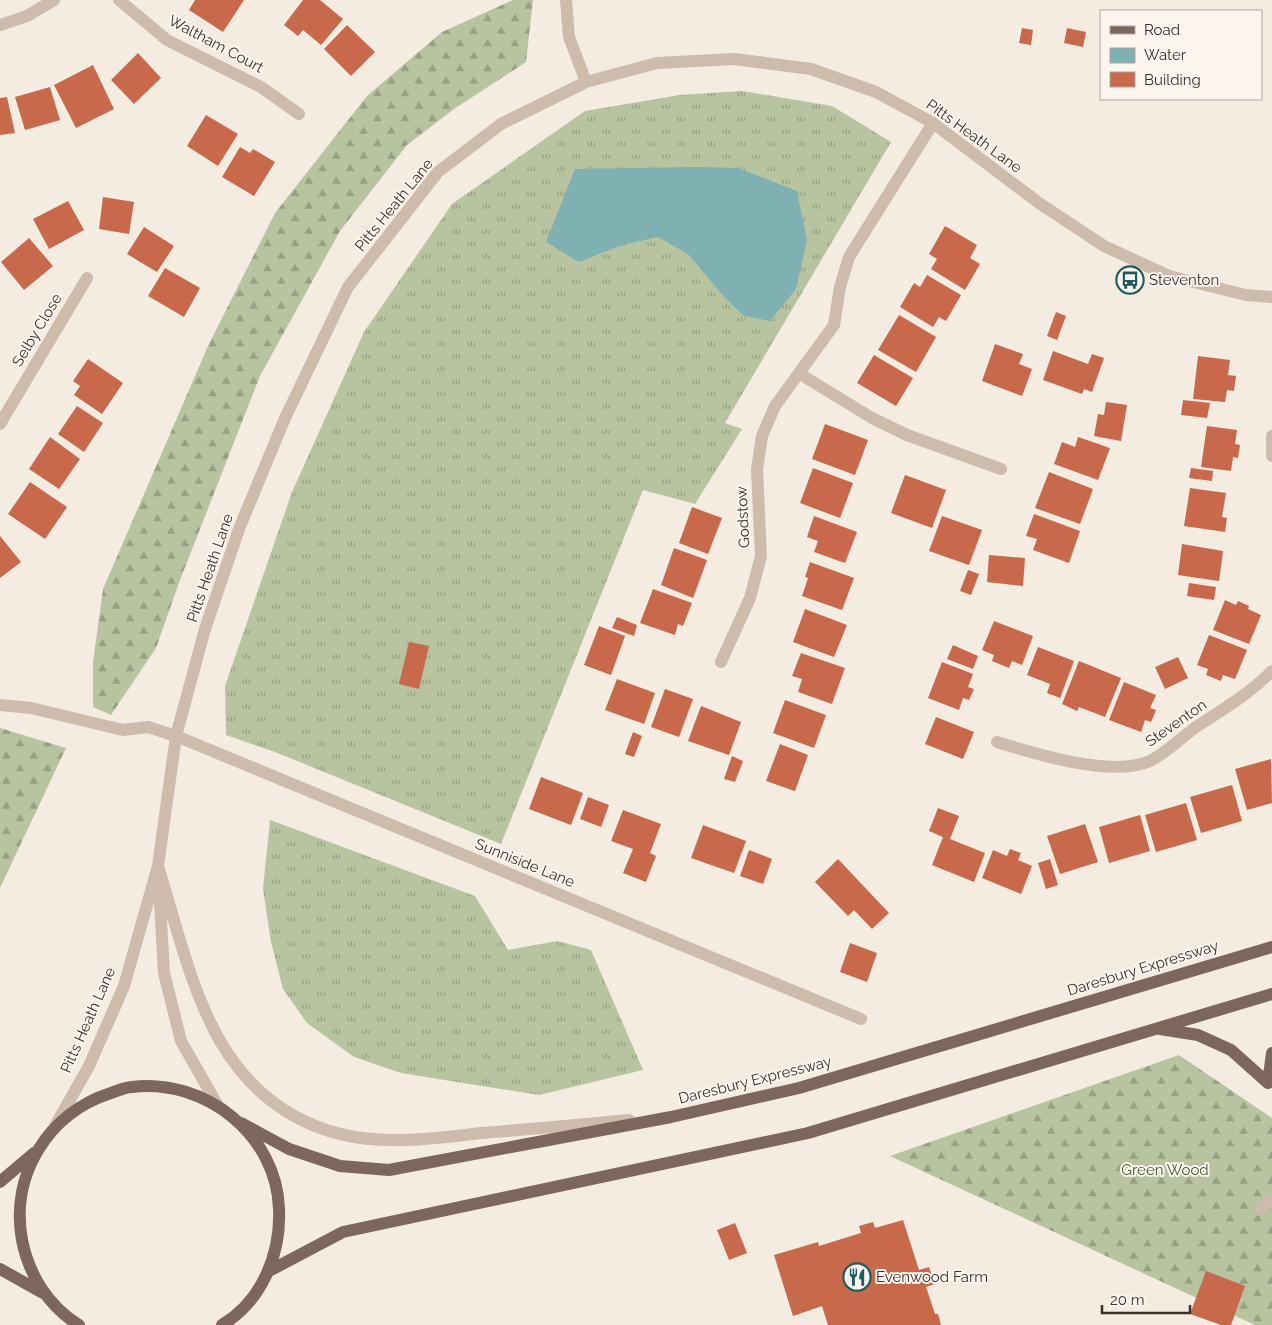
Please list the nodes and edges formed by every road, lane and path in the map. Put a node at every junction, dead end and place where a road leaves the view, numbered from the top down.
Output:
1 (54, 0) edge
2 (119, 0) edge
3 (566, 0) edge
4 (0, 25) edge
5 (586, 82) junction
6 (299, 114) dead end
7 (933, 123) junction
8 (88, 278) dead end
9 (1272, 297) edge
10 (800, 374) junction
11 (0, 424) edge
12 (1272, 436) edge
13 (1272, 456) edge
14 (1001, 470) dead end
15 (721, 662) dead end
16 (1272, 671) edge
17 (0, 704) edge
18 (176, 736) junction
19 (998, 742) dead end
20 (158, 866) junction
21 (1272, 947) edge
22 (1272, 994) edge
23 (861, 1019) dead end
24 (1156, 1028) junction
25 (1272, 1054) edge
26 (1270, 1087) edge
27 (217, 1104) junction
28 (671, 1117) junction
29 (241, 1123) junction
30 (55, 1126) junction
31 (36, 1151) junction
32 (0, 1182) edge
33 (1272, 1200) edge
34 (1260, 1210) dead end
35 (0, 1269) edge
36 (269, 1271) junction
37 (43, 1293) junction
38 (67, 1321) edge
39 (79, 1325) edge
40 (222, 1325) edge

1 - 4 street
2 - 6 street, Waltham Court
3 - 5 street
5 - 7 street, Pitts Heath Lane
5 - 18 street, Pitts Heath Lane
7 - 9 street, Pitts Heath Lane
7 - 10 street, Godstow
8 - 11 street, Selby Close
10 - 14 street
10 - 15 street, Godstow
12 - 13 street
16 - 19 street, Steventon
17 - 18 street, Sunniside Lane
18 - 20 street, Pitts Heath Lane
18 - 23 street, Sunniside Lane
20 - 27 street, Pitts Heath Lane
20 - 28 street
20 - 30 street, Pitts Heath Lane
21 - 28 main road, Daresbury Expressway
22 - 24 main road
24 - 26 main road
24 - 36 main road
25 - 26 main road
27 - 29 main road
27 - 30 main road
28 - 29 main road, Daresbury Expressway
29 - 36 main road
30 - 31 main road
31 - 32 main road
31 - 37 main road
33 - 34 street
35 - 37 main road
36 - 40 main road
37 - 38 main road
38 - 39 main road

